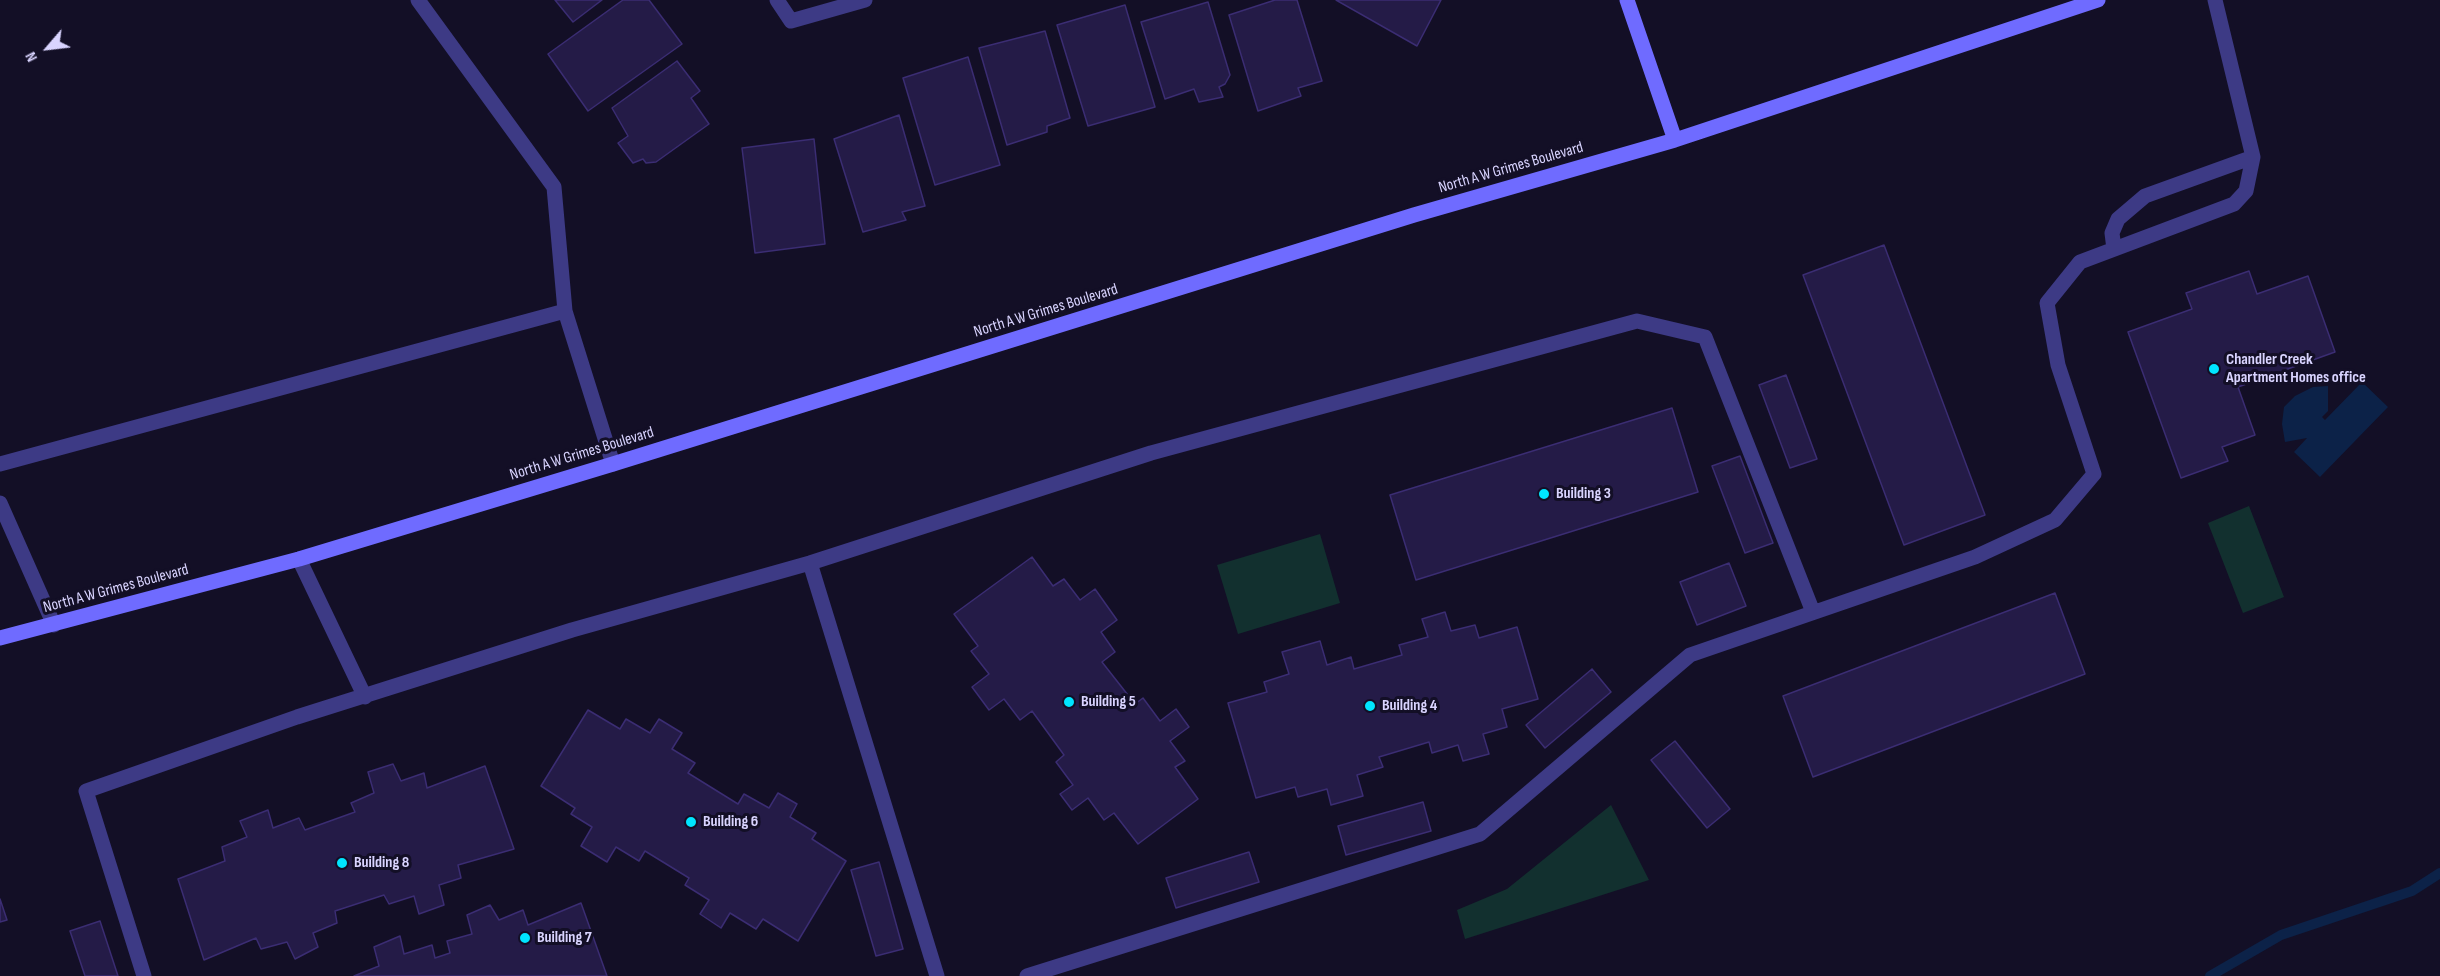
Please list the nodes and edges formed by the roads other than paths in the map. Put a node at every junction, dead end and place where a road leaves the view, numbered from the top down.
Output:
1 (418, 0) edge
2 (777, 0) edge
3 (865, 0) edge
4 (1627, 0) edge
5 (2098, 0) edge
6 (2215, 0) edge
7 (1675, 140) junction
8 (2253, 157) junction
9 (2114, 249) junction
10 (565, 311) junction
11 (0, 464) edge
12 (613, 464) junction
13 (0, 503) edge
14 (299, 559) junction
15 (810, 563) junction
16 (1813, 612) junction
17 (54, 625) junction
18 (0, 638) edge
19 (365, 697) junction
20 (144, 976) edge
21 (937, 976) edge
22 (1027, 976) edge

1 - 10 street
2 - 3 street
4 - 7 main road
5 - 7 main road, North A W Grimes Boulevard
6 - 8 street
7 - 12 main road, North A W Grimes Boulevard
8 - 9 street
8 - 9 street
9 - 16 street
10 - 11 street
10 - 12 street
12 - 14 main road, North A W Grimes Boulevard
13 - 17 street
14 - 17 main road, North A W Grimes Boulevard
14 - 19 street
15 - 16 street
15 - 19 street
15 - 21 street
16 - 22 street
17 - 18 main road, North A W Grimes Boulevard
19 - 20 street

